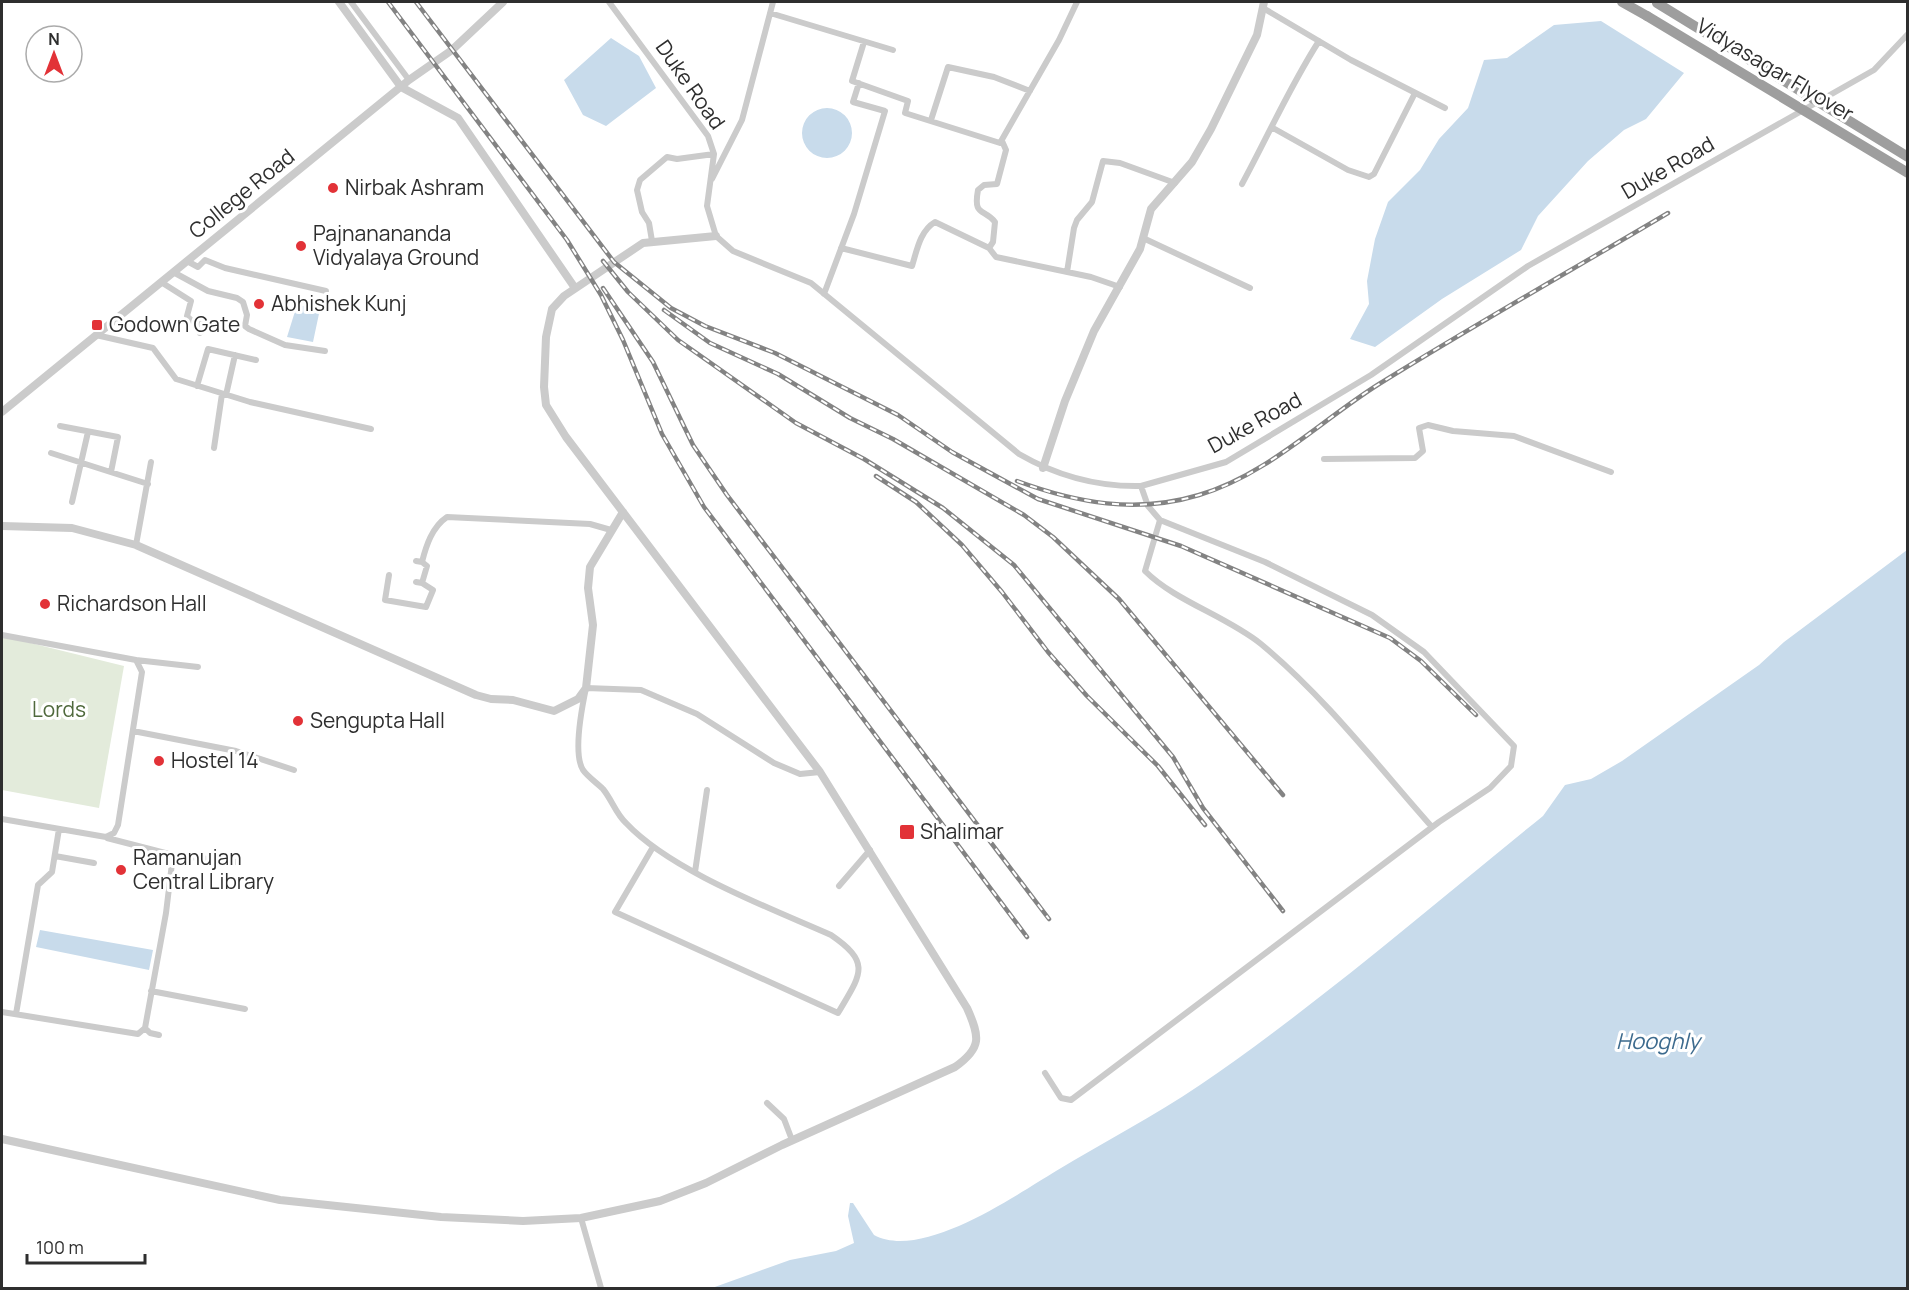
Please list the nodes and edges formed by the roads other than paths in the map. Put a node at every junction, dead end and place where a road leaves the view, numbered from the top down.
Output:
1 (339, 2) edge
2 (351, 2) edge
3 (503, 2) edge
4 (609, 2) edge
5 (773, 2) edge
6 (1077, 2) edge
7 (1622, 2) edge
8 (1654, 2) edge
9 (1264, 5) edge
10 (770, 13) junction
11 (1908, 34) edge
12 (1319, 41) junction
13 (864, 42) junction
14 (893, 50) dead end
15 (409, 80) junction
16 (859, 83) junction
17 (401, 87) junction
18 (1030, 91) junction
19 (1415, 93) junction
20 (1445, 108) dead end
21 (931, 120) junction
22 (1273, 128) junction
23 (1002, 141) junction
24 (714, 154) junction
25 (1908, 157) edge
26 (1908, 173) edge
27 (711, 182) junction
28 (1174, 183) junction
29 (1242, 184) dead end
30 (716, 236) junction
31 (1143, 238) junction
32 (652, 241) junction
33 (989, 248) junction
34 (841, 249) junction
35 (187, 261) junction
36 (174, 272) junction
37 (1067, 272) junction
38 (161, 282) junction
39 (579, 286) junction
40 (1120, 287) junction
41 (1250, 288) dead end
42 (326, 291) dead end
43 (824, 294) junction
44 (200, 333) dead end
45 (96, 335) junction
46 (325, 351) dead end
47 (235, 355) junction
48 (256, 360) dead end
49 (197, 386) junction
50 (224, 394) junction
51 (2, 412) edge
52 (60, 426) dead end
53 (371, 429) dead end
54 (88, 432) junction
55 (214, 448) dead end
56 (51, 453) dead end
57 (1324, 459) dead end
58 (151, 462) dead end
59 (82, 463) junction
60 (1043, 468) junction
61 (111, 472) junction
62 (1611, 472) dead end
63 (148, 484) junction
64 (1141, 486) junction
65 (72, 502) dead end
66 (623, 512) junction
67 (1160, 520) junction
68 (2, 526) edge
69 (611, 530) junction
70 (136, 545) junction
71 (389, 575) dead end
72 (2, 635) edge
73 (136, 660) junction
74 (198, 667) dead end
75 (586, 688) junction
76 (133, 731) junction
77 (294, 770) dead end
78 (820, 772) junction
79 (707, 790) dead end
80 (2, 819) edge
81 (1432, 827) junction
82 (59, 829) junction
83 (106, 837) junction
84 (653, 847) junction
85 (870, 850) junction
86 (173, 855) junction
87 (55, 856) junction
88 (236, 862) dead end
89 (94, 863) dead end
90 (695, 872) junction
91 (839, 886) dead end
92 (151, 991) junction
93 (244, 1009) dead end
94 (2, 1012) edge
95 (15, 1014) junction
96 (144, 1028) junction
97 (159, 1035) dead end
98 (1045, 1074) dead end
99 (767, 1103) dead end
100 (2, 1139) edge
101 (792, 1140) junction
102 (581, 1218) junction
103 (601, 1288) edge

1 - 17 street
2 - 15 street
3 - 15 street, College Road
4 - 24 street, Duke Road
5 - 10 street
6 - 18 street
7 - 26 highway, Vidyasagar Flyover, bridge
8 - 25 highway, Vidyasagar Flyover, bridge
9 - 12 street
9 - 28 street
10 - 13 street
10 - 27 street
11 - 64 street, Duke Road
12 - 19 street
12 - 22 street
13 - 14 street
13 - 16 street
15 - 17 street, College Road
16 - 21 street
16 - 34 street
17 - 35 street, College Road
17 - 39 street
18 - 21 street
18 - 23 street
19 - 20 street
19 - 22 street
21 - 23 street
22 - 29 street
23 - 33 street
24 - 27 street, Duke Road
24 - 32 street
27 - 30 street, Duke Road
28 - 31 street
28 - 37 street
30 - 32 street
30 - 43 street, Duke Road
31 - 40 street
31 - 41 street
32 - 39 street
33 - 34 street
33 - 37 street
34 - 43 street
35 - 36 street, College Road
35 - 42 street
36 - 38 street, College Road
36 - 46 street
37 - 40 street
38 - 44 street
38 - 45 street, College Road
39 - 66 street
40 - 60 street
43 - 60 street, Duke Road
45 - 49 street
45 - 51 street, College Road
47 - 48 street
47 - 49 street
47 - 50 street
49 - 50 street
50 - 53 street
50 - 55 street
52 - 54 street
54 - 59 street
54 - 61 street
56 - 59 street
57 - 62 street
58 - 63 street
59 - 61 street
59 - 65 street
60 - 64 street, Duke Road
61 - 63 street
63 - 70 street
64 - 67 street
66 - 69 street
66 - 78 street
67 - 81 street
67 - 81 street
68 - 70 street
69 - 71 street
69 - 75 street
70 - 75 street
72 - 73 street
73 - 74 street
73 - 76 street
75 - 78 street
75 - 84 street
76 - 77 street
76 - 83 street
78 - 85 street
79 - 90 street
80 - 82 street
81 - 98 street
82 - 83 street
82 - 87 street
83 - 86 street
84 - 90 street
84 - 90 street
85 - 91 street
85 - 101 street
86 - 88 street
86 - 92 street
87 - 89 street
87 - 95 street
92 - 93 street
92 - 96 street
94 - 95 street
95 - 96 street
96 - 97 street
99 - 101 street
100 - 102 street
101 - 102 street
102 - 103 street

